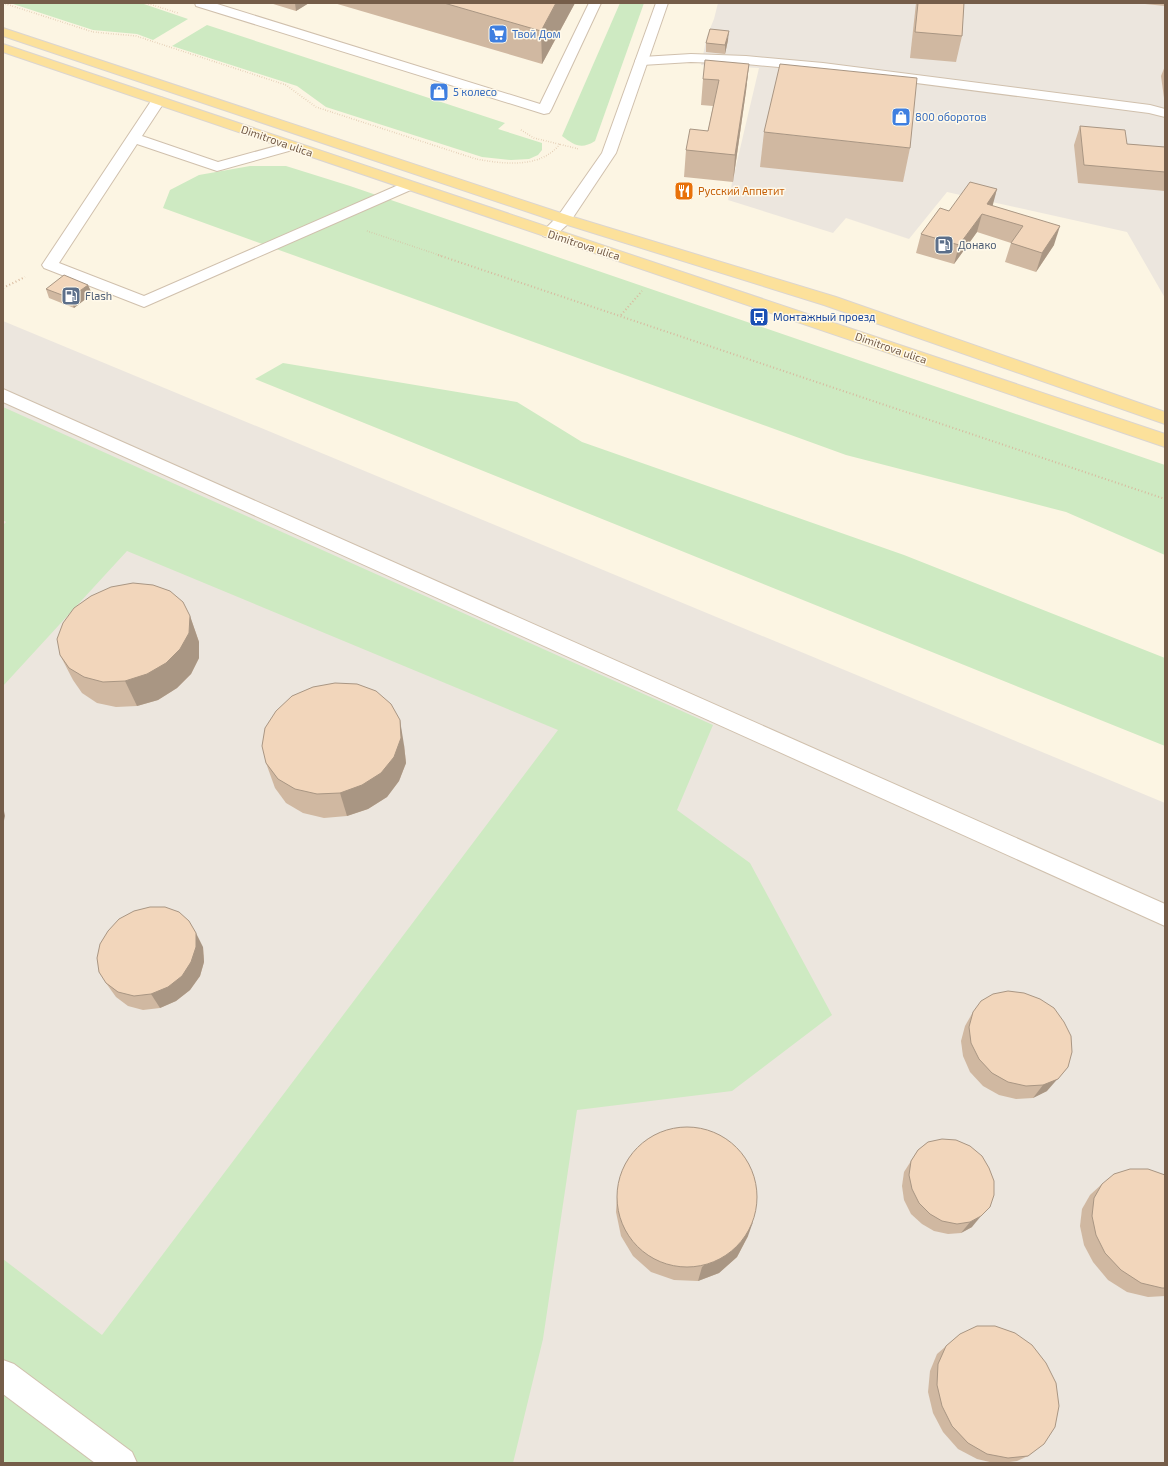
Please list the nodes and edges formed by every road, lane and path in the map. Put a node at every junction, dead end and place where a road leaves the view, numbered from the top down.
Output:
1 (3, 3) edge
2 (201, 3) edge
3 (596, 3) edge
4 (662, 3) edge
5 (3, 32) edge
6 (3, 48) edge
7 (642, 61) junction
8 (158, 101) junction
9 (1165, 113) edge
10 (134, 138) junction
11 (534, 138) dead end
12 (560, 144) junction
13 (291, 146) junction
14 (579, 149) dead end
15 (408, 186) junction
16 (332, 220) junction
17 (564, 220) junction
18 (549, 233) junction
19 (644, 288) dead end
20 (621, 315) junction
21 (3, 395) edge
22 (1165, 418) edge
23 (1165, 441) edge
24 (1165, 499) edge
25 (1165, 915) edge
26 (3, 1375) edge
27 (121, 1463) edge

1 - 12 path
2 - 3 street
4 - 7 street
5 - 17 main road, Dimitrova ulica
6 - 8 main road, Dimitrova ulica
7 - 9 street
7 - 17 street
8 - 10 street
8 - 13 main road, Dimitrova ulica
10 - 13 street
10 - 16 street
11 - 12 path
12 - 14 path
13 - 15 main road, Dimitrova ulica
15 - 16 street
15 - 18 main road, Dimitrova ulica
16 - 20 path
17 - 18 street
17 - 22 main road, Dimitrova ulica
18 - 23 main road, Dimitrova ulica
19 - 20 path
20 - 24 path
21 - 25 street
26 - 27 street

